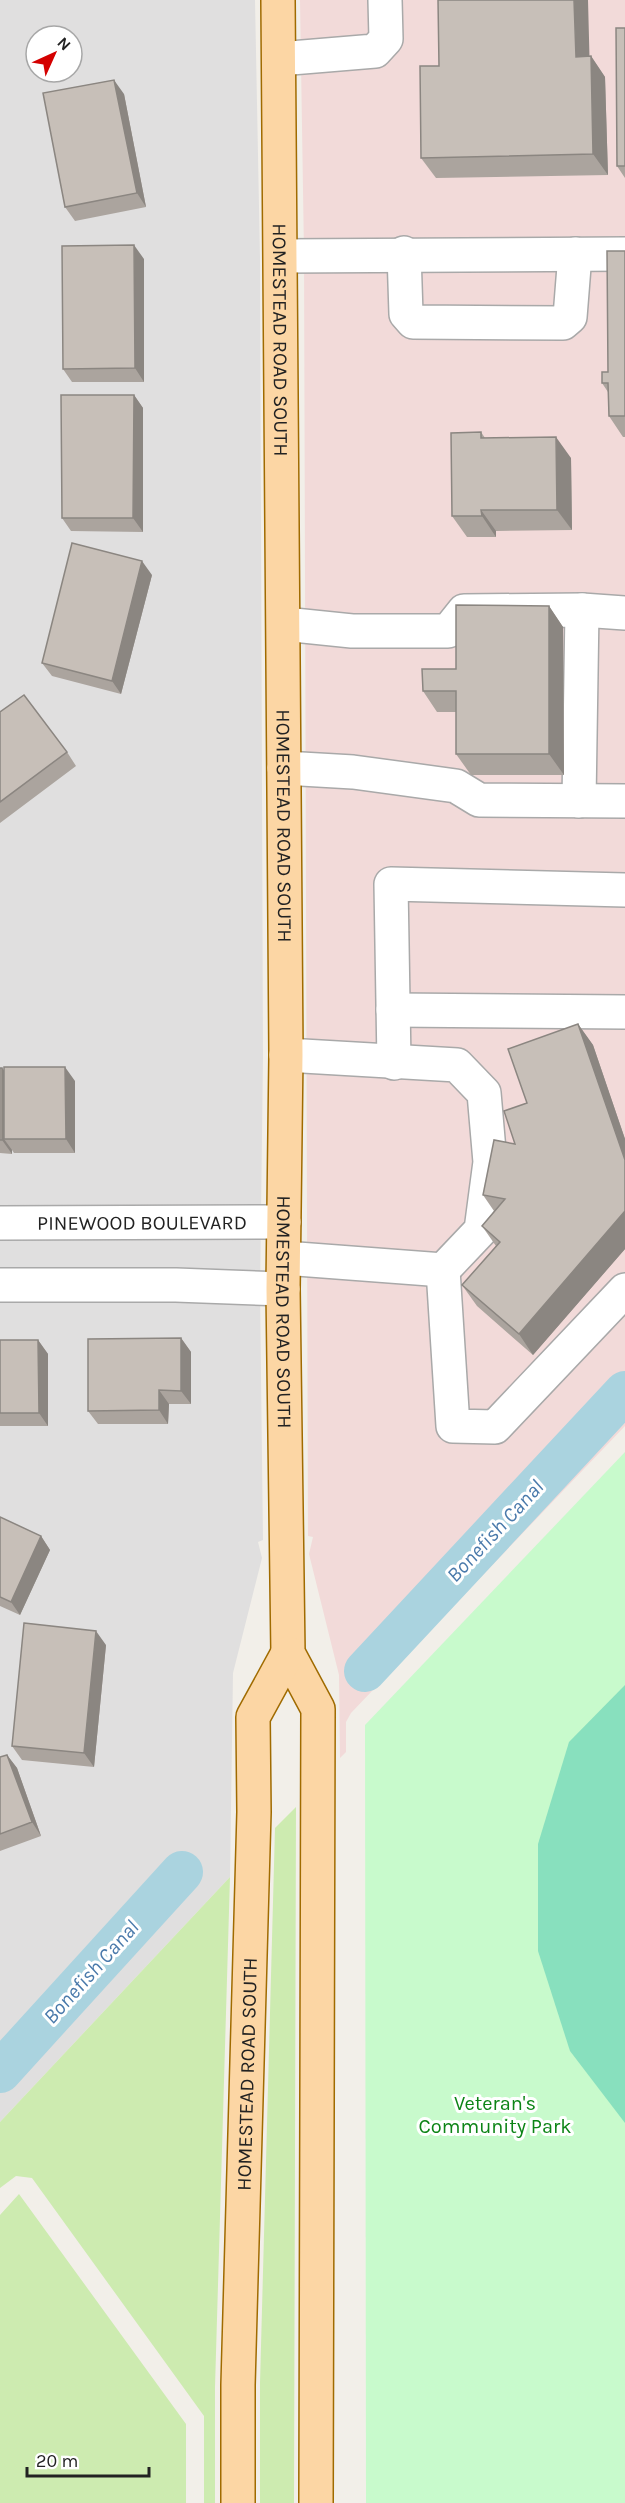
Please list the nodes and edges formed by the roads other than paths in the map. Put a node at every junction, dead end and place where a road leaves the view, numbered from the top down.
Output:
1 (278, 0) edge
2 (385, 0) edge
3 (279, 59) junction
4 (404, 253) junction
5 (575, 254) junction
6 (625, 254) edge
7 (282, 256) junction
8 (582, 610) junction
9 (625, 613) edge
10 (284, 624) junction
11 (284, 768) junction
12 (579, 801) junction
13 (625, 801) edge
14 (625, 890) edge
15 (393, 1010) junction
16 (625, 1012) edge
17 (286, 1055) junction
18 (394, 1063) junction
19 (284, 1222) junction
20 (0, 1223) edge
21 (443, 1270) junction
22 (283, 1274) junction
23 (0, 1285) edge
24 (625, 1290) edge
25 (288, 1653) junction
26 (238, 2503) edge
27 (316, 2503) edge

1 - 3 main road, HOMESTEAD ROAD SOUTH
2 - 3 street
3 - 7 main road, HOMESTEAD ROAD SOUTH
4 - 5 street
4 - 5 street
4 - 7 street
5 - 6 street
7 - 10 main road, HOMESTEAD ROAD SOUTH
8 - 9 street
8 - 10 street
8 - 12 street
10 - 11 main road, HOMESTEAD ROAD SOUTH
11 - 12 street
11 - 17 main road, HOMESTEAD ROAD SOUTH
12 - 13 street
14 - 15 street
15 - 16 street
15 - 18 street
17 - 18 street
17 - 19 main road, HOMESTEAD ROAD SOUTH
18 - 21 street
19 - 20 street, PINEWOOD BOULEVARD
19 - 22 main road, HOMESTEAD ROAD SOUTH
21 - 22 street
21 - 24 street
22 - 23 street
22 - 25 main road, HOMESTEAD ROAD SOUTH
25 - 26 main road, HOMESTEAD ROAD SOUTH
25 - 27 main road, HOMESTEAD ROAD SOUTH

